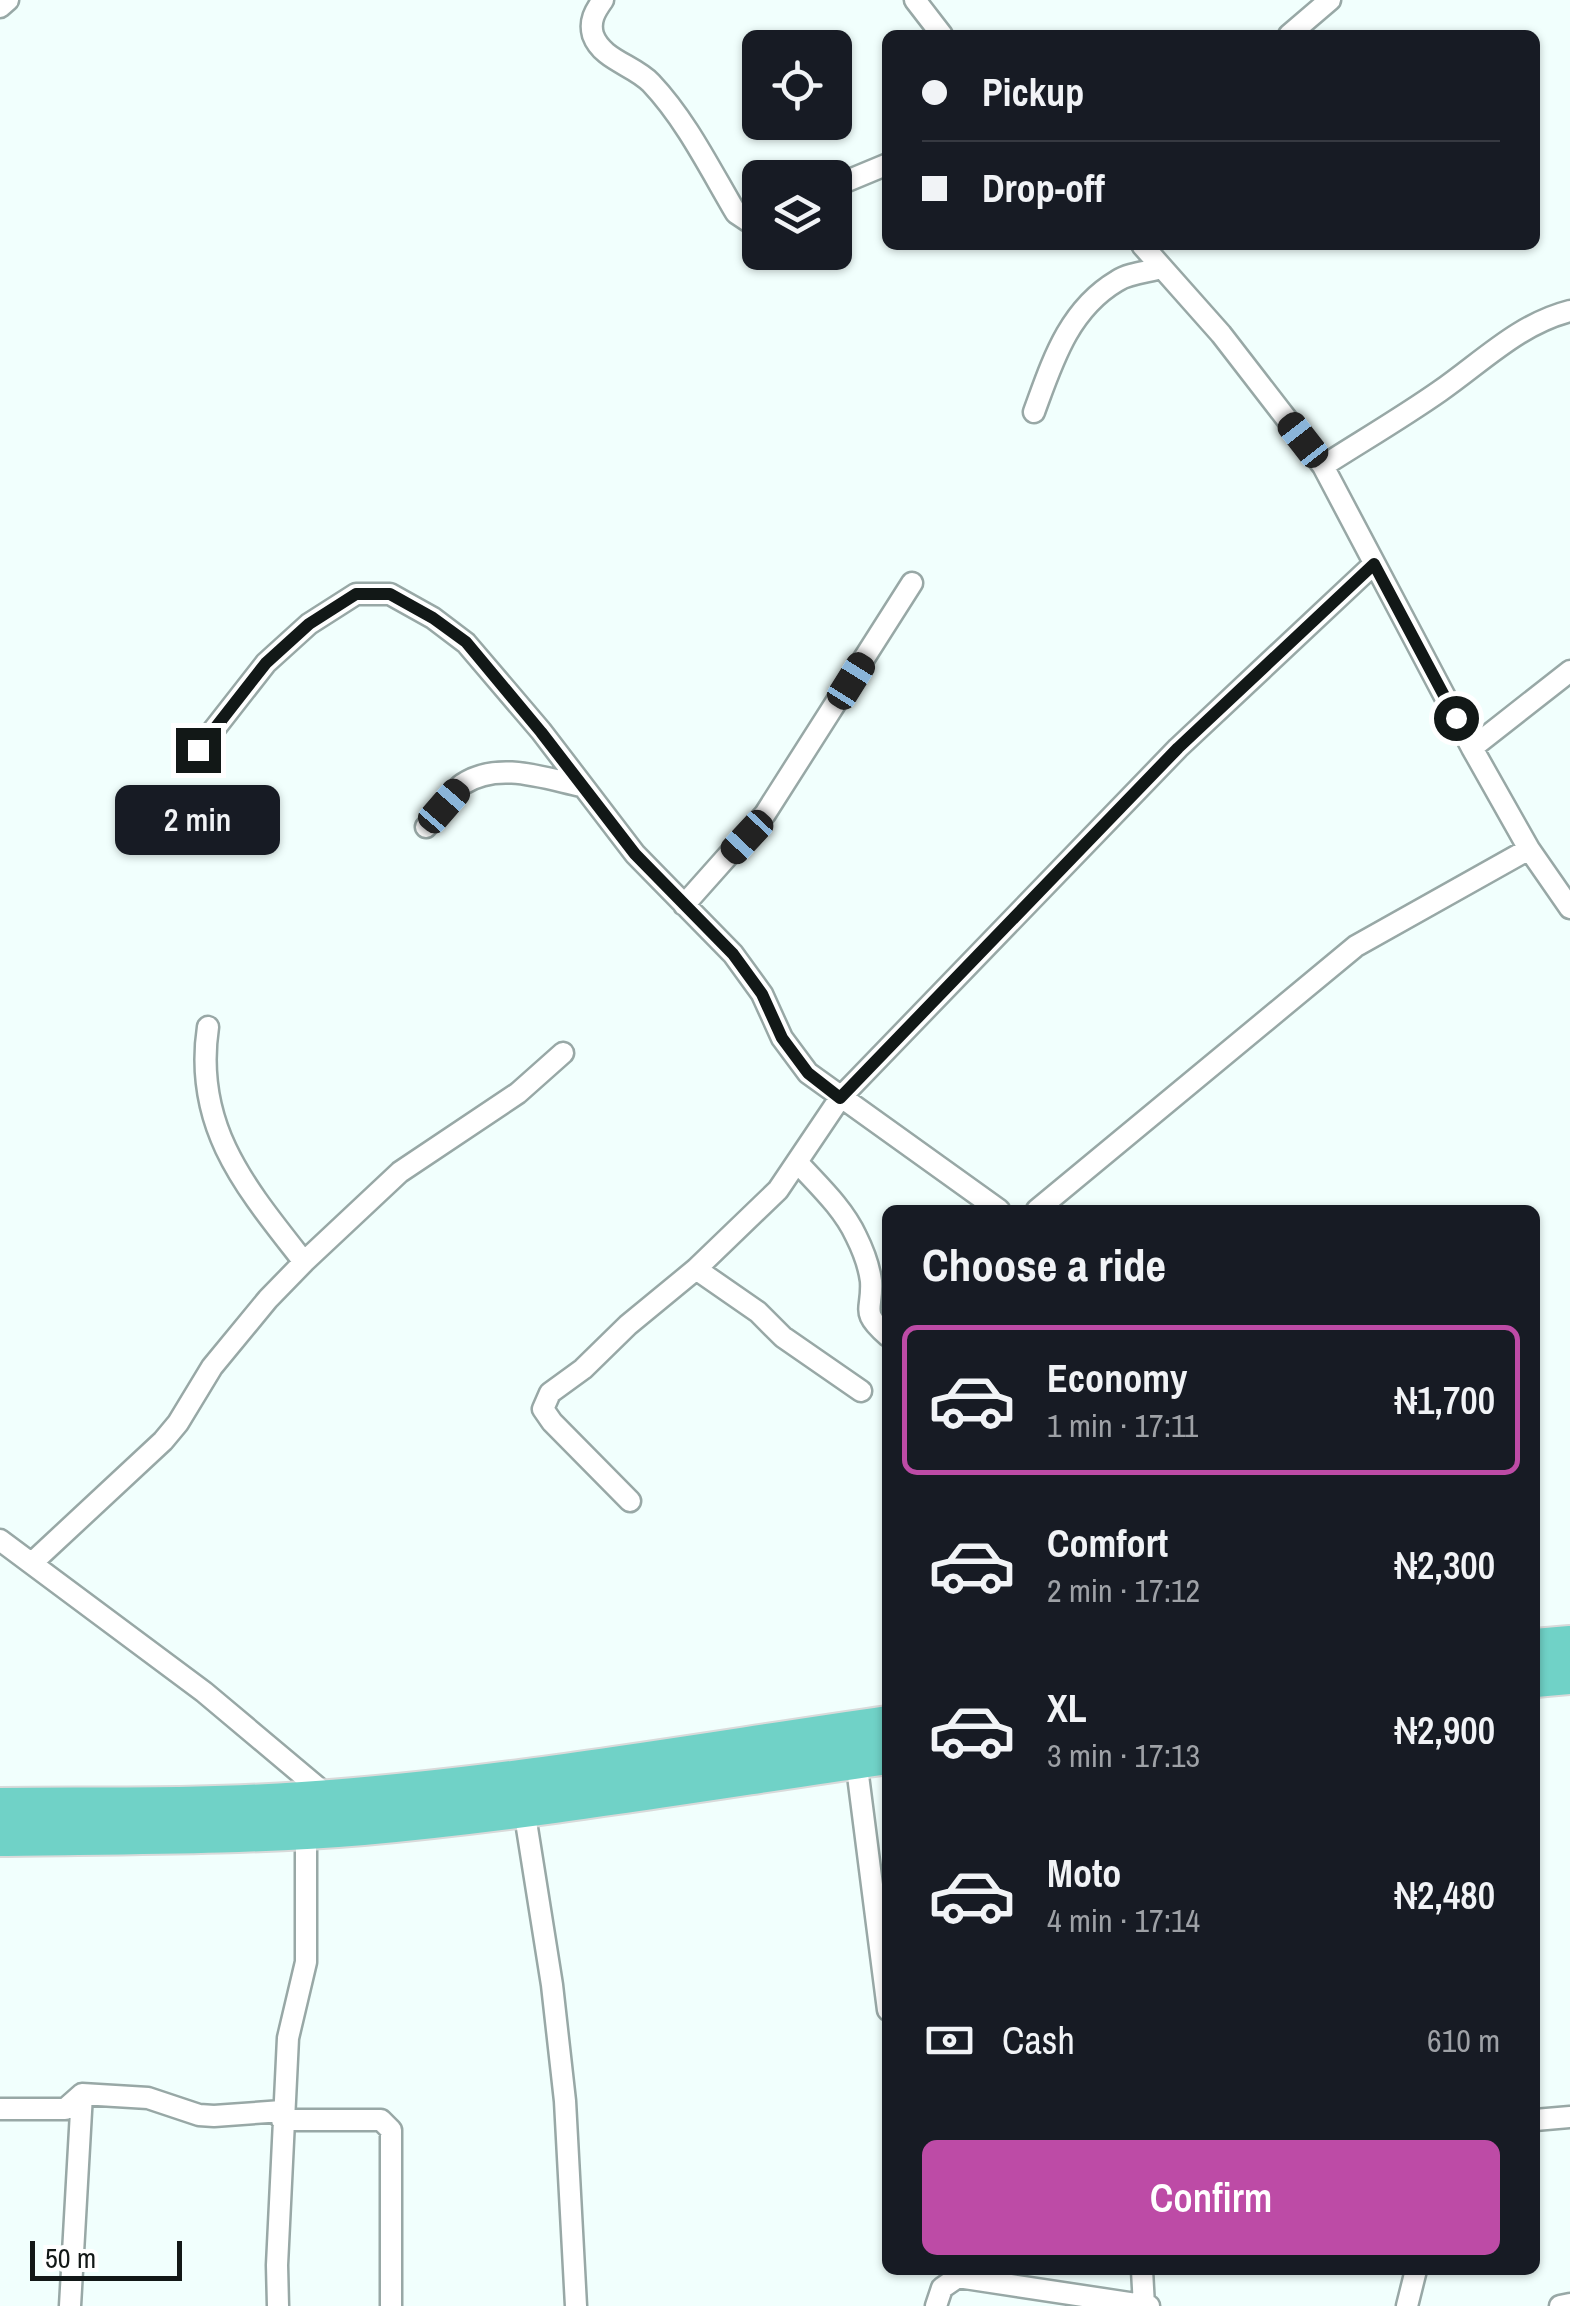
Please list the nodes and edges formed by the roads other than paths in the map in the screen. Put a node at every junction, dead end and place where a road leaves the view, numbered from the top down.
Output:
1 (8, 0) edge
2 (604, 0) edge
3 (915, 0) edge
4 (1330, 0) edge
5 (0, 6) edge
6 (938, 30) edge
7 (1295, 30) edge
8 (882, 166) edge
9 (852, 179) edge
10 (742, 216) edge
11 (1146, 250) edge
12 (1162, 268) junction
13 (1570, 311) edge
14 (1034, 412) dead end
15 (1323, 466) junction
16 (1374, 564) junction
17 (912, 582) dead end
18 (1570, 671) edge
19 (1472, 748) junction
20 (198, 750) dead end
21 (581, 786) junction
22 (426, 827) dead end
23 (1529, 849) junction
24 (684, 905) junction
25 (1570, 908) edge
26 (208, 1027) dead end
27 (563, 1054) dead end
28 (840, 1098) junction
29 (798, 1162) junction
30 (992, 1205) edge
31 (1042, 1205) edge
32 (304, 1262) junction
33 (696, 1268) junction
34 (882, 1330) edge
35 (861, 1390) dead end
36 (630, 1501) dead end
37 (0, 1540) edge
38 (34, 1562) junction
39 (1570, 1645) edge
40 (1540, 1648) edge
41 (1570, 1675) edge
42 (1540, 1678) edge
43 (870, 1742) edge
44 (330, 1799) junction
45 (0, 1806) edge
46 (524, 1808) junction
47 (306, 1830) junction
48 (0, 1837) edge
49 (882, 1921) edge
50 (82, 2094) junction
51 (0, 2109) edge
52 (282, 2115) junction
53 (1570, 2118) edge
54 (1540, 2120) edge
55 (955, 2275) edge
56 (962, 2275) edge
57 (1143, 2275) edge
58 (1415, 2275) edge
59 (1570, 2304) edge
60 (70, 2306) edge
61 (278, 2306) edge
62 (391, 2306) edge
63 (576, 2306) edge
64 (936, 2306) edge
65 (1146, 2306) edge
66 (1407, 2306) edge
67 (1560, 2306) edge

1 - 5 street
2 - 10 street
3 - 6 street
4 - 7 street
8 - 9 street
11 - 12 street
12 - 14 street
12 - 15 street
13 - 15 street
15 - 16 street
16 - 19 street
16 - 28 street
17 - 24 street
18 - 19 street
19 - 23 street
20 - 21 street
21 - 22 street
21 - 24 street
23 - 25 street
23 - 31 street
24 - 28 street
26 - 32 street
27 - 32 street
28 - 29 street
28 - 30 street
29 - 33 street
29 - 34 street
32 - 38 street
33 - 35 street
33 - 36 street
37 - 38 street
38 - 44 street
39 - 40 highway
41 - 42 highway
43 - 44 highway
43 - 46 highway
43 - 49 street
44 - 45 highway
46 - 47 highway
46 - 63 street
47 - 48 highway
47 - 52 street
50 - 51 street
50 - 52 street
50 - 60 street
52 - 61 street
52 - 62 street
53 - 54 street
55 - 64 street
56 - 65 street
57 - 65 street
58 - 66 street
59 - 67 street

